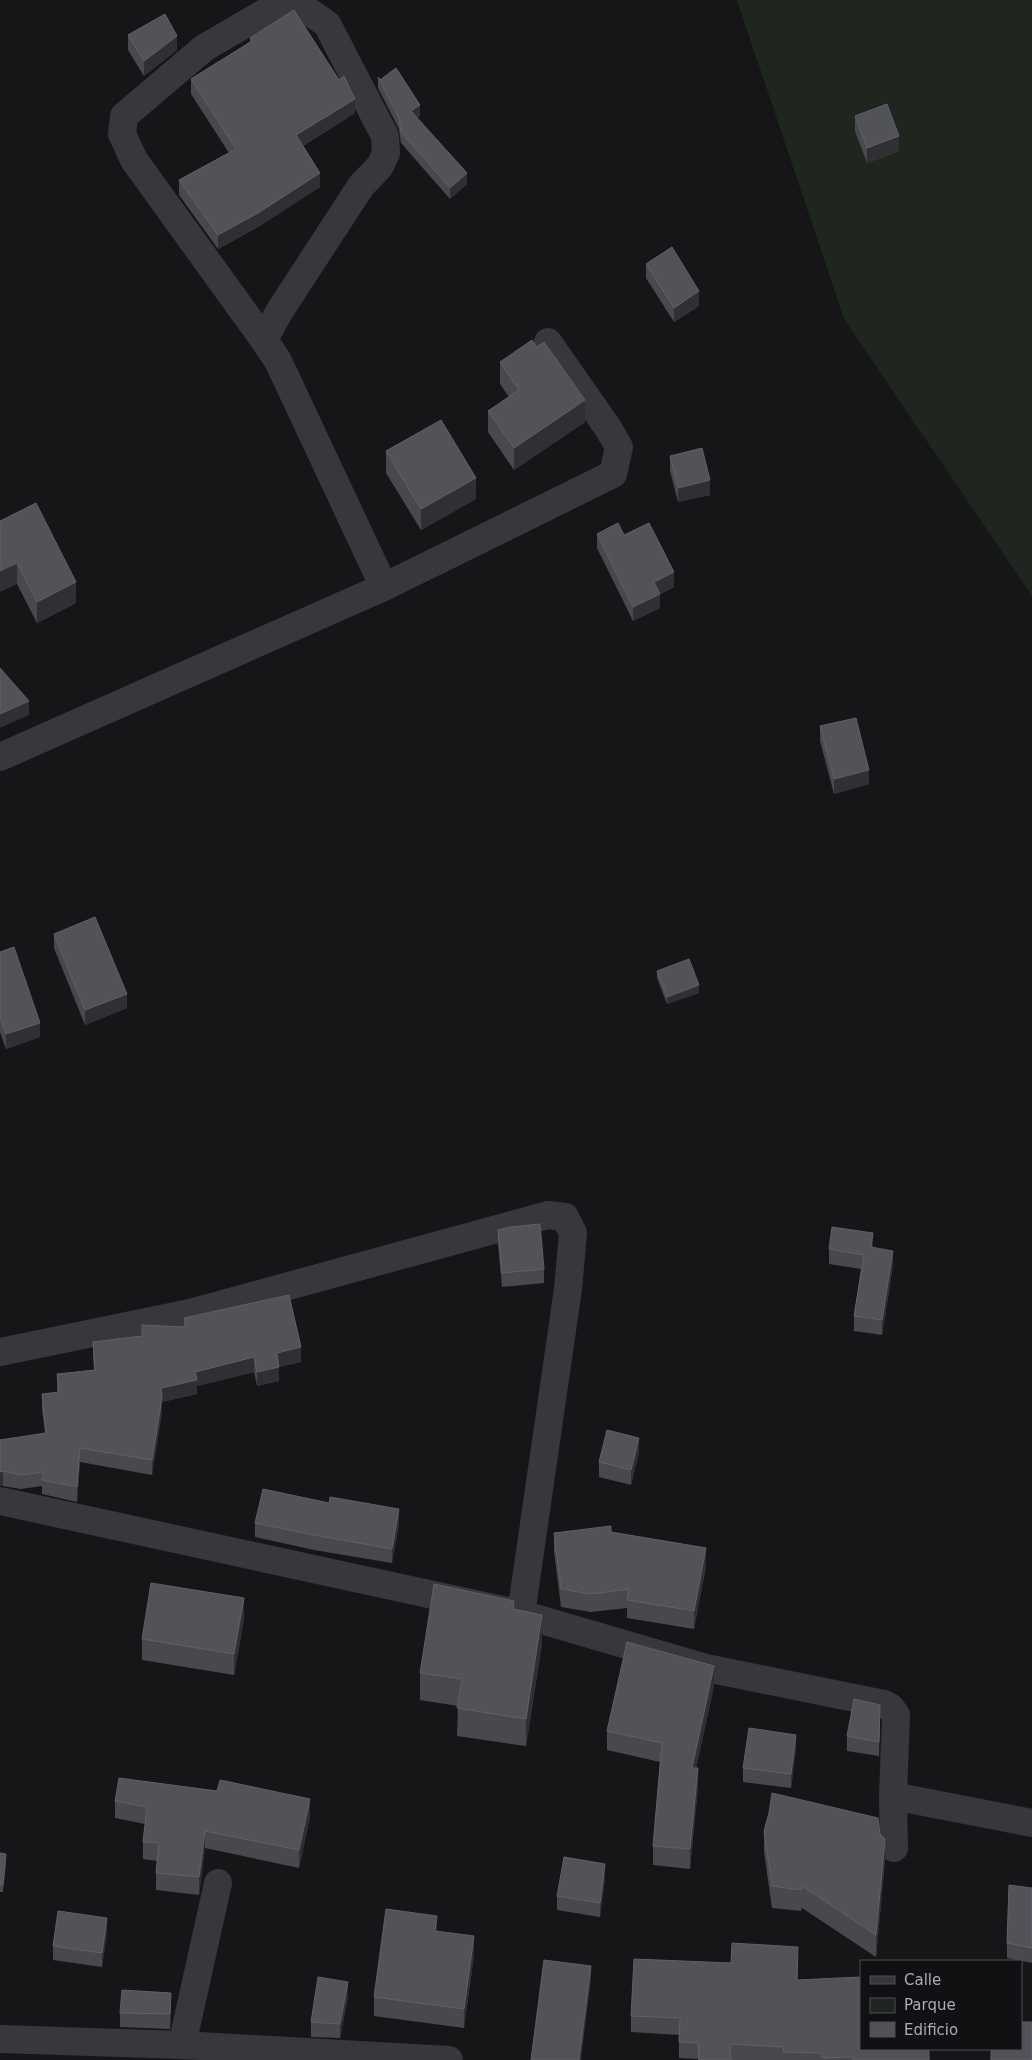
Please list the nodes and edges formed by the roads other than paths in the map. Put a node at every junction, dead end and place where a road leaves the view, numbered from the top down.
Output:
1 (264, 340) junction
2 (548, 342) dead end
3 (384, 587) junction
4 (0, 757) edge
5 (0, 1352) edge
6 (0, 1501) edge
7 (521, 1614) junction
8 (893, 1796) junction
9 (1032, 1823) edge
10 (894, 1848) dead end
11 (218, 1883) dead end
12 (0, 2039) edge
13 (182, 2045) junction
14 (449, 2060) edge

1 - 1 street
1 - 3 street
2 - 3 street
3 - 4 street
5 - 7 street
6 - 7 street
7 - 8 street
8 - 9 street
8 - 10 street
11 - 13 street
12 - 13 street
13 - 14 street

